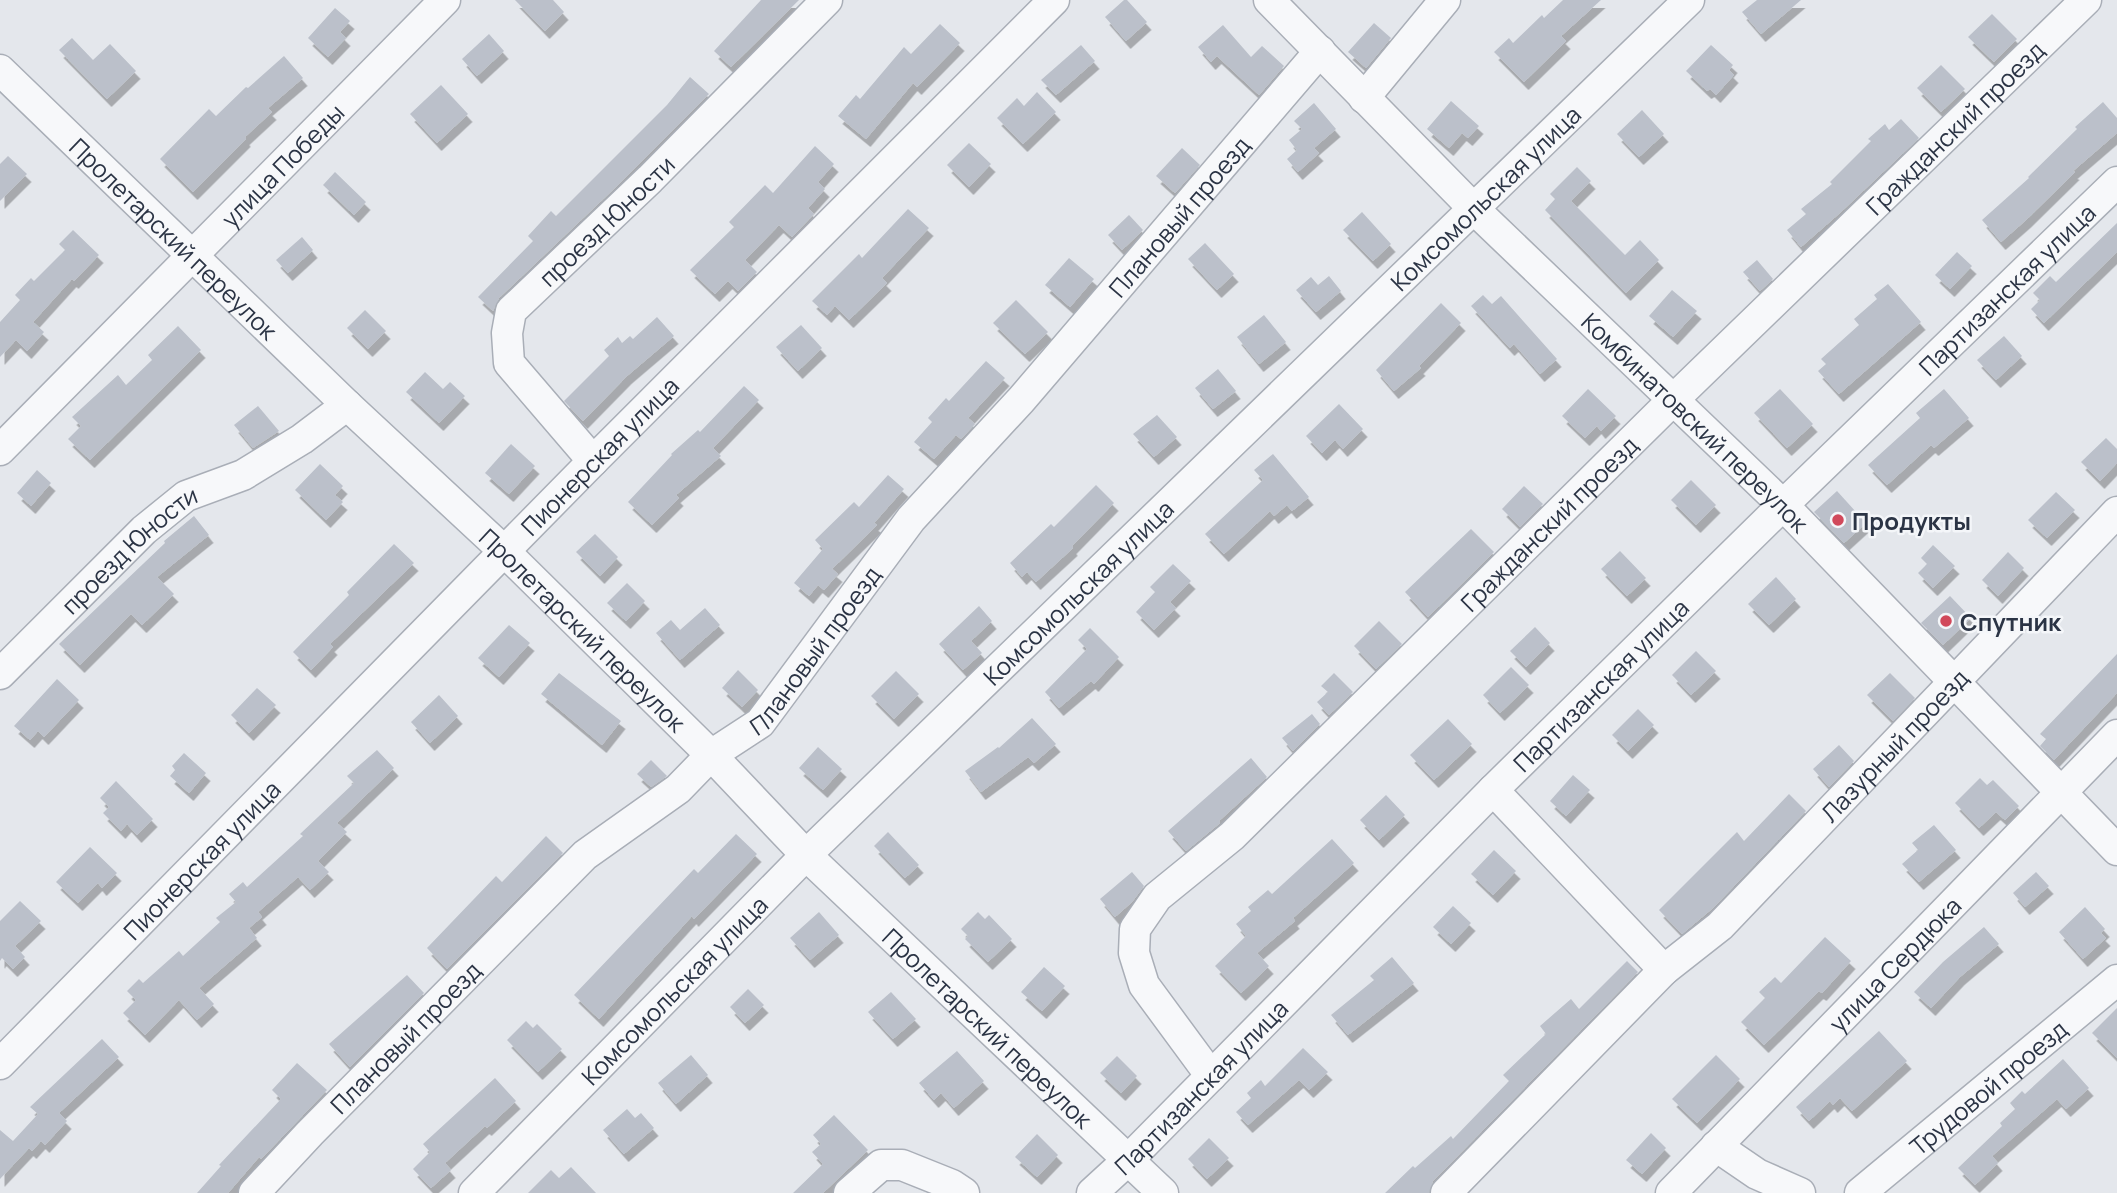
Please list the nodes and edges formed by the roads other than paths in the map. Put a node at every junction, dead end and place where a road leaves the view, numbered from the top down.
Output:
1 (445, 0) edge
2 (828, 0) edge
3 (1054, 0) edge
4 (1269, 0) edge
5 (1445, 0) edge
6 (1689, 0) edge
7 (2086, 0) edge
8 (1320, 51) junction
9 (0, 70) edge
10 (1364, 98) junction
11 (2117, 182) edge
12 (1475, 209) junction
13 (191, 255) junction
14 (1674, 400) junction
15 (347, 405) junction
16 (0, 450) edge
17 (593, 461) junction
18 (1783, 505) junction
19 (2117, 512) edge
20 (505, 551) junction
21 (0, 674) edge
22 (1955, 681) junction
23 (2117, 735) edge
24 (711, 755) junction
25 (1493, 790) junction
26 (2061, 791) junction
27 (2117, 850) edge
28 (806, 855) junction
29 (1664, 970) junction
30 (2117, 980) edge
31 (0, 1064) edge
32 (1211, 1076) junction
33 (1716, 1146) junction
34 (1128, 1160) junction
35 (254, 1193) edge
36 (474, 1193) edge
37 (849, 1193) edge
38 (964, 1193) edge
39 (1092, 1193) edge
40 (1163, 1193) edge
41 (1446, 1193) edge
42 (1671, 1193) edge
43 (1800, 1193) edge
44 (1860, 1193) edge

1 - 13 street, улица Победы
2 - 17 street, проезд Юности
3 - 17 street, Пионерская улица
4 - 8 street, Комбинатовский переулок
5 - 10 street
6 - 12 street, Комсомольская улица
7 - 14 street, Гражданский проезд
8 - 10 street, Комбинатовский переулок
8 - 24 street, Плановый проезд
9 - 13 street, Пролетарский переулок
10 - 12 street, Комбинатовский переулок
11 - 18 street, Партизанская улица
12 - 14 street, Комбинатовский переулок
12 - 28 street, Комсомольская улица
13 - 15 street, Пролетарский переулок
13 - 16 street, улица Победы
14 - 18 street, Комбинатовский переулок
14 - 32 street, Гражданский проезд
15 - 20 street, Пролетарский переулок
15 - 21 street, проезд Юности
17 - 20 street, Пионерская улица
18 - 22 street, Комбинатовский переулок
18 - 25 street, Партизанская улица
19 - 22 street, Лазурный проезд
20 - 24 street, Пролетарский переулок
20 - 31 street, Пионерская улица
22 - 26 street, Комбинатовский переулок
22 - 29 street, Лазурный проезд
23 - 26 street, улица Сердюка
24 - 28 street, Пролетарский переулок
24 - 35 street, Плановый проезд
25 - 29 street
25 - 32 street, Партизанская улица
26 - 27 street, Комбинатовский переулок
26 - 33 street, улица Сердюка
28 - 34 street, Пролетарский переулок
28 - 36 street, Комсомольская улица
29 - 41 street, Лазурный проезд
30 - 44 street, Трудовой проезд
32 - 34 street, Партизанская улица
33 - 42 street, улица Сердюка
33 - 43 street
34 - 39 street, Партизанская улица
34 - 40 street, Пролетарский переулок
37 - 38 street

